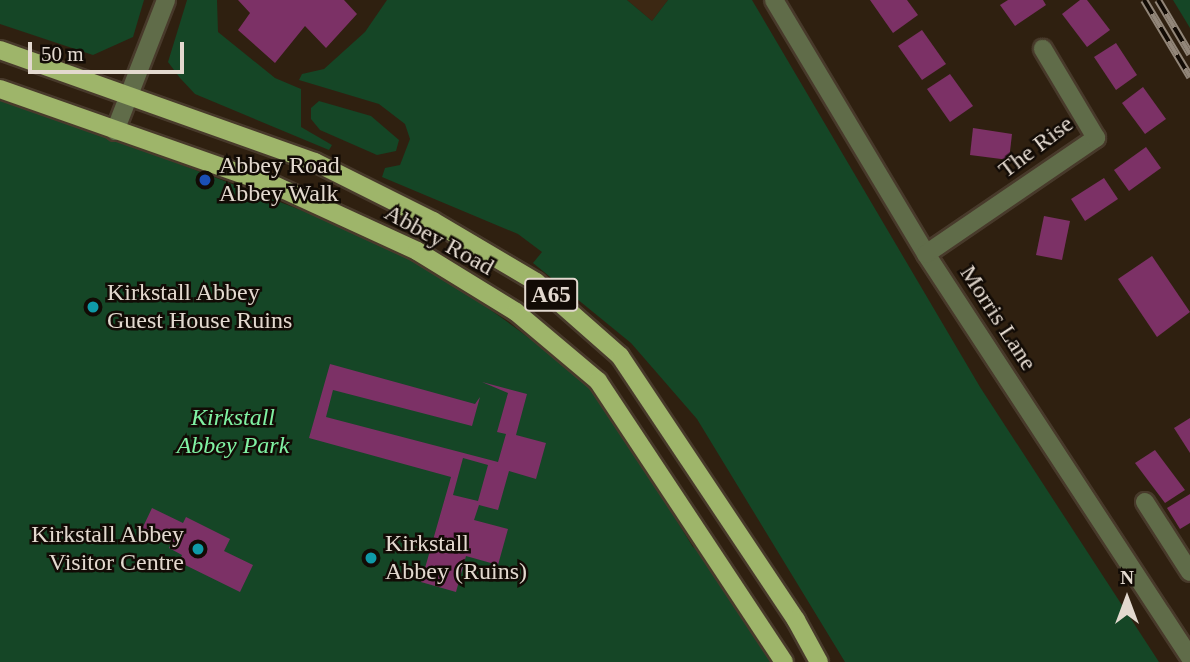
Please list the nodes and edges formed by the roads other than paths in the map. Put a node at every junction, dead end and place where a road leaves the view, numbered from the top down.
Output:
1 (166, 0) edge
2 (774, 0) edge
3 (1043, 49) dead end
4 (0, 50) edge
5 (0, 89) edge
6 (128, 95) junction
7 (115, 131) junction
8 (926, 254) junction
9 (1145, 502) dead end
10 (1190, 572) edge
11 (1188, 652) edge
12 (784, 662) edge
13 (819, 662) edge

1 - 6 street
2 - 8 street, Morris Lane
3 - 8 street, The Rise
4 - 6 main road, A65
5 - 7 main road, Abbey Road / A65
6 - 7 street
6 - 13 main road, A65
7 - 12 main road, Abbey Road / A65
8 - 11 street, Morris Lane
9 - 10 street

